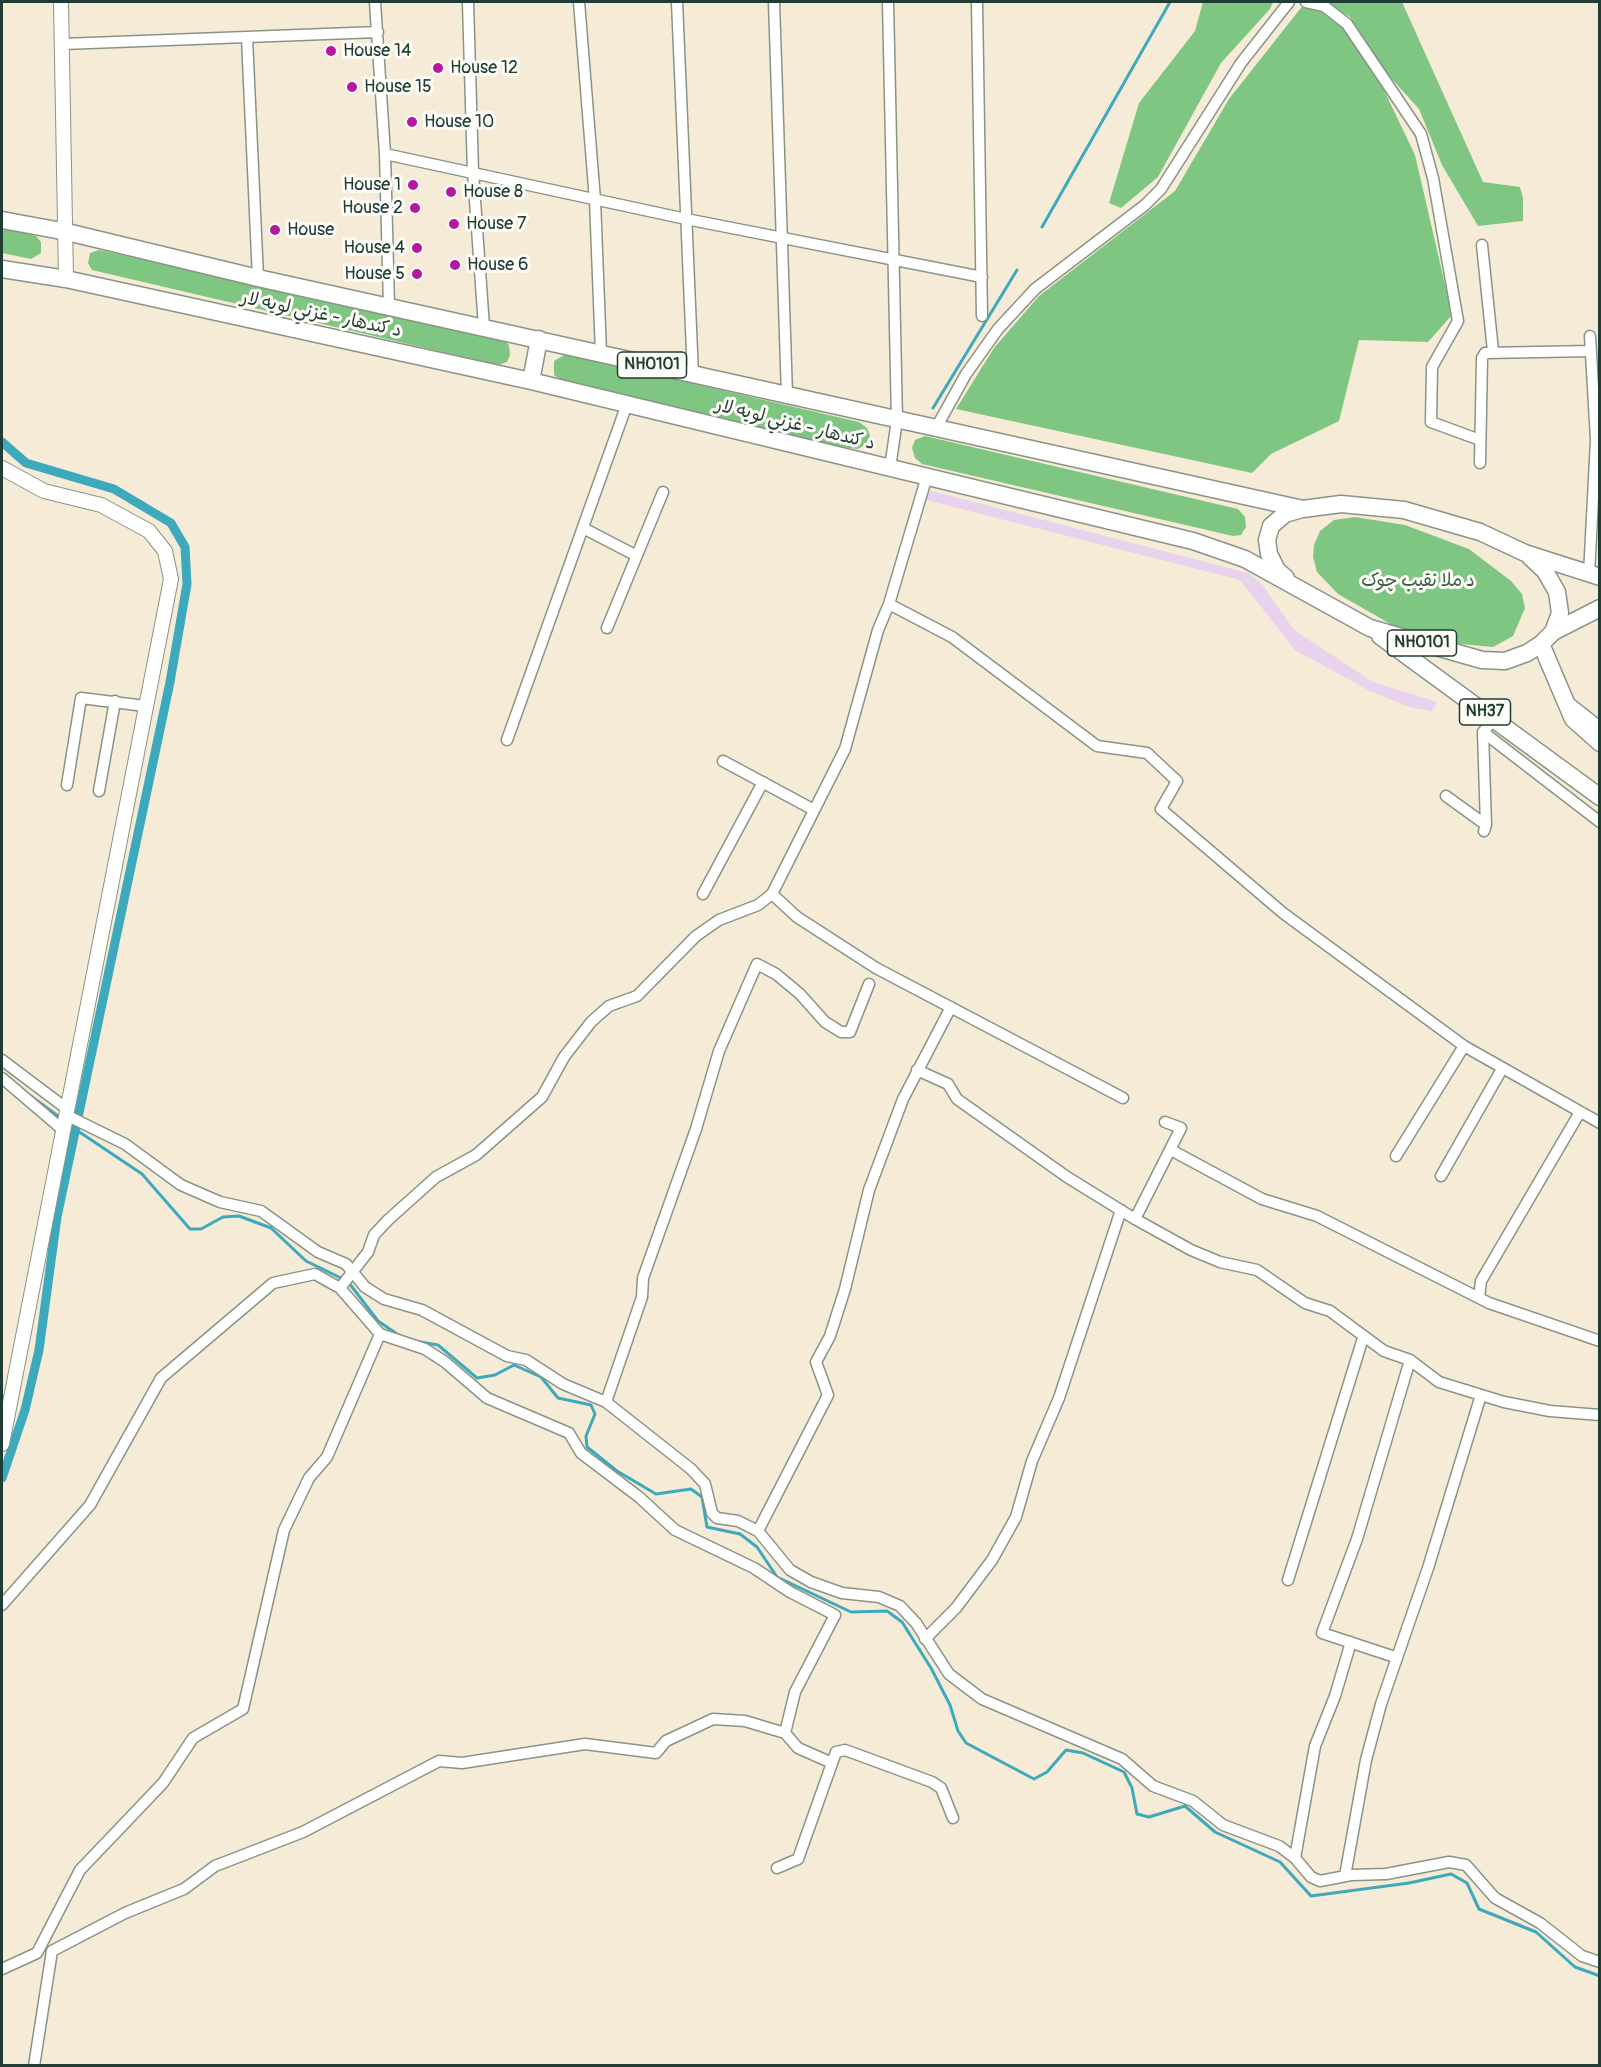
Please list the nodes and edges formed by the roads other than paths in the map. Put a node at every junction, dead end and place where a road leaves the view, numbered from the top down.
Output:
1 (61, 2) edge
2 (375, 2) edge
3 (468, 2) edge
4 (579, 2) edge
5 (677, 2) edge
6 (774, 2) edge
7 (888, 2) edge
8 (977, 2) edge
9 (1289, 2) edge
10 (1306, 2) edge
11 (378, 32) junction
12 (247, 38) junction
13 (63, 44) junction
14 (385, 154) junction
15 (473, 172) junction
16 (595, 200) junction
17 (686, 219) junction
18 (2, 220) edge
19 (67, 232) junction
20 (781, 238) junction
21 (1482, 245) dead end
22 (892, 259) junction
23 (2, 269) edge
24 (982, 277) junction
25 (258, 278) junction
26 (66, 279) junction
27 (389, 306) junction
28 (982, 316) dead end
29 (484, 327) junction
30 (1590, 336) dead end
31 (539, 339) junction
32 (1493, 351) junction
33 (1591, 351) junction
34 (601, 353) junction
35 (693, 375) junction
36 (531, 381) junction
37 (786, 394) junction
38 (627, 405) junction
39 (897, 420) junction
40 (936, 428) junction
41 (1480, 440) junction
42 (1480, 463) dead end
43 (2, 468) edge
44 (890, 468) junction
45 (927, 476) junction
46 (663, 492) dead end
47 (1302, 509) junction
48 (583, 528) junction
49 (1525, 553) junction
50 (635, 555) junction
51 (1594, 576) edge
52 (1293, 585) junction
53 (889, 604) junction
54 (1599, 608) edge
55 (607, 628) dead end
56 (1370, 628) junction
57 (1553, 632) junction
58 (1541, 644) junction
59 (1564, 699) junction
60 (115, 700) junction
61 (145, 706) junction
62 (1484, 711) junction
63 (1599, 727) edge
64 (1483, 732) junction
65 (507, 740) dead end
66 (1599, 744) edge
67 (723, 761) dead end
68 (763, 782) junction
69 (67, 785) dead end
70 (99, 791) dead end
71 (1446, 796) dead end
72 (1599, 797) edge
73 (814, 810) junction
74 (1599, 822) edge
75 (703, 894) dead end
76 (772, 894) junction
77 (868, 984) dead end
78 (951, 1007) junction
79 (1464, 1046) junction
80 (2, 1059) edge
81 (1502, 1069) junction
82 (917, 1070) junction
83 (2, 1078) edge
84 (1123, 1098) dead end
85 (66, 1112) junction
86 (1580, 1112) junction
87 (1165, 1122) dead end
88 (1599, 1123) edge
89 (63, 1130) junction
90 (1171, 1150) junction
91 (1396, 1156) dead end
92 (1441, 1176) dead end
93 (1120, 1210) junction
94 (1135, 1219) junction
95 (346, 1280) junction
96 (1479, 1298) junction
97 (380, 1334) junction
98 (1363, 1338) junction
99 (1599, 1341) edge
100 (1410, 1360) junction
101 (1481, 1395) junction
102 (606, 1402) junction
103 (1599, 1415) edge
104 (2, 1444) edge
105 (758, 1531) junction
106 (1288, 1580) dead end
107 (2, 1605) edge
108 (925, 1639) junction
109 (1351, 1642) junction
110 (1395, 1657) junction
111 (785, 1733) junction
112 (832, 1763) junction
113 (953, 1818) dead end
114 (1295, 1858) junction
115 (777, 1868) dead end
116 (1345, 1876) junction
117 (1599, 1962) edge
118 (2, 1969) edge
119 (34, 2066) edge

1 - 13 main road
2 - 11 street
3 - 15 street
4 - 16 street
5 - 17 street
6 - 20 street
7 - 22 street
8 - 24 street
9 - 40 street
10 - 41 street
11 - 12 street
11 - 14 street
12 - 13 street
12 - 25 street
13 - 19 main road
14 - 15 street
14 - 27 street
15 - 16 street
15 - 29 street
16 - 17 street
16 - 34 street
17 - 20 street
17 - 35 street
18 - 19 highway, د کندهار - غزني لويه لار / NH0101
19 - 25 highway, د کندهار - غزني لويه لار / NH0101
19 - 26 main road
20 - 22 street
20 - 37 street
21 - 32 street
22 - 24 street
22 - 39 street
23 - 26 highway, د کندهار - غزني لويه لار / NH0101
24 - 28 street
25 - 27 highway, د کندهار - غزني لويه لار / NH0101
26 - 36 highway, د کندهار - غزني لويه لار / NH0101
27 - 29 highway, د کندهار - غزني لويه لار / NH0101
29 - 31 highway, د کندهار - غزني لويه لار / NH0101
30 - 33 street
31 - 34 highway, د کندهار - غزني لويه لار / NH0101
31 - 36 highway
32 - 33 street
32 - 41 street
33 - 51 street
34 - 35 highway, د کندهار - غزني لويه لار / NH0101
35 - 37 highway, د کندهار - غزني لويه لار / NH0101
36 - 38 highway, د کندهار - غزني لويه لار / NH0101
37 - 39 highway, د کندهار - غزني لويه لار / NH0101
38 - 44 highway, د کندهار - غزني لويه لار / NH0101
38 - 48 street
39 - 40 highway, د کندهار - غزني لويه لار / NH0101
39 - 44 street
40 - 47 highway, د کندهار - غزني لويه لار / NH0101
41 - 42 street
43 - 61 main road
44 - 45 highway, د کندهار - غزني لويه لار / NH0101
45 - 52 highway, د کندهار - غزني لويه لار / NH0101
45 - 53 street
46 - 50 street
47 - 49 highway, د کندهار - غزني لويه لار / NH0101
47 - 52 highway, NH0101
48 - 50 street
48 - 65 street
49 - 51 highway, د کندهار - غزني لويه لار / NH0101
49 - 57 highway, د کندهار - غزني لويه لار / NH0101
50 - 55 street
52 - 56 highway, د کندهار - غزني لويه لار / NH0101
53 - 73 street
53 - 79 street
54 - 57 highway, د کندهار - غزني لويه لار / NH0101
56 - 58 highway, د کندهار - غزني لويه لار / NH0101
56 - 62 highway, NH37
57 - 58 highway, د کندهار - غزني لويه لار / NH0101
58 - 59 highway
59 - 63 street
59 - 66 highway
60 - 61 street
60 - 69 street
60 - 70 street
61 - 85 main road
62 - 64 street
62 - 72 highway, NH37
64 - 71 street
64 - 74 street
67 - 68 street
68 - 73 street
68 - 75 street
73 - 76 street
76 - 78 street
76 - 95 street
77 - 102 street
78 - 82 street
78 - 84 street
79 - 81 street
79 - 91 street
80 - 85 street
81 - 86 street
81 - 92 street
82 - 93 street
82 - 105 street
83 - 89 street
85 - 89 main road
85 - 95 street
86 - 88 street
86 - 96 street
87 - 90 street
89 - 104 main road
90 - 94 street
90 - 96 street
93 - 94 street
93 - 108 street
94 - 98 street
95 - 97 street
95 - 102 street
95 - 107 street
96 - 99 street
97 - 111 street
97 - 118 street
98 - 100 street
98 - 106 street
100 - 101 street
100 - 109 street
101 - 103 street
101 - 110 street
102 - 105 street
105 - 108 street
108 - 114 street
109 - 110 street
109 - 114 street
110 - 116 street
111 - 112 street
111 - 119 street
112 - 113 street
112 - 115 street
114 - 116 street
116 - 117 street

